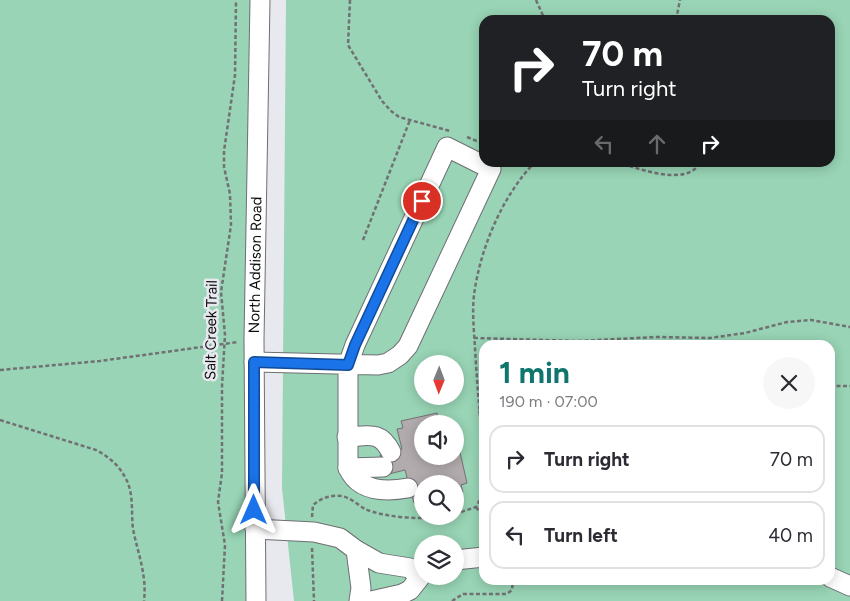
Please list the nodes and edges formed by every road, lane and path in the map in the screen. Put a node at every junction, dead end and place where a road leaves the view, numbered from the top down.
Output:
1 (236, 0) edge
2 (260, 0) edge
3 (350, 0) edge
4 (536, 0) edge
5 (680, 0) edge
6 (543, 15) edge
7 (677, 15) edge
8 (410, 120) junction
9 (479, 142) edge
10 (479, 163) edge
11 (486, 167) edge
12 (531, 167) edge
13 (638, 167) edge
14 (695, 167) edge
15 (363, 240) dead end
16 (850, 327) edge
17 (474, 338) junction
18 (254, 340) junction
19 (544, 340) edge
20 (598, 340) edge
21 (225, 345) junction
22 (254, 362) junction
23 (348, 365) junction
24 (0, 370) edge
25 (835, 386) edge
26 (850, 386) edge
27 (478, 412) joint
28 (479, 419) edge
29 (0, 420) edge
30 (347, 437) junction
31 (348, 468) junction
32 (408, 488) dead end
33 (479, 501) edge
34 (476, 507) junction
35 (464, 511) edge
36 (479, 511) edge
37 (414, 517) edge
38 (312, 521) dead end
39 (255, 529) junction
40 (312, 545) dead end
41 (356, 550) junction
42 (479, 558) edge
43 (464, 559) edge
44 (414, 571) edge
45 (835, 579) edge
46 (414, 585) edge
47 (512, 585) edge
48 (850, 586) edge
49 (256, 596) edge
50 (144, 601) edge
51 (222, 601) edge
52 (314, 601) edge
53 (359, 601) edge
54 (371, 601) edge
55 (452, 601) edge

1 - 21 path, Salt Creek Trail
2 - 18 street, North Addison Road
3 - 8 path
4 - 6 path
5 - 7 path
8 - 9 path
8 - 15 path
10 - 23 street
11 - 23 street
12 - 17 path
13 - 14 path
16 - 20 path
17 - 19 path
17 - 27 path
18 - 21 path
18 - 22 street, North Addison Road
21 - 24 path
21 - 51 path, Salt Creek Trail
22 - 23 street
22 - 39 street, North Addison Road
23 - 30 street
25 - 26 path
27 - 28 path
29 - 50 path
30 - 31 street
30 - 31 street
31 - 32 street
33 - 34 path
34 - 35 path
34 - 36 path
37 - 38 path
39 - 41 street
39 - 49 street, North Addison Road
40 - 52 path
41 - 44 street
41 - 53 street
42 - 43 street
45 - 48 street
46 - 54 street
47 - 55 path

